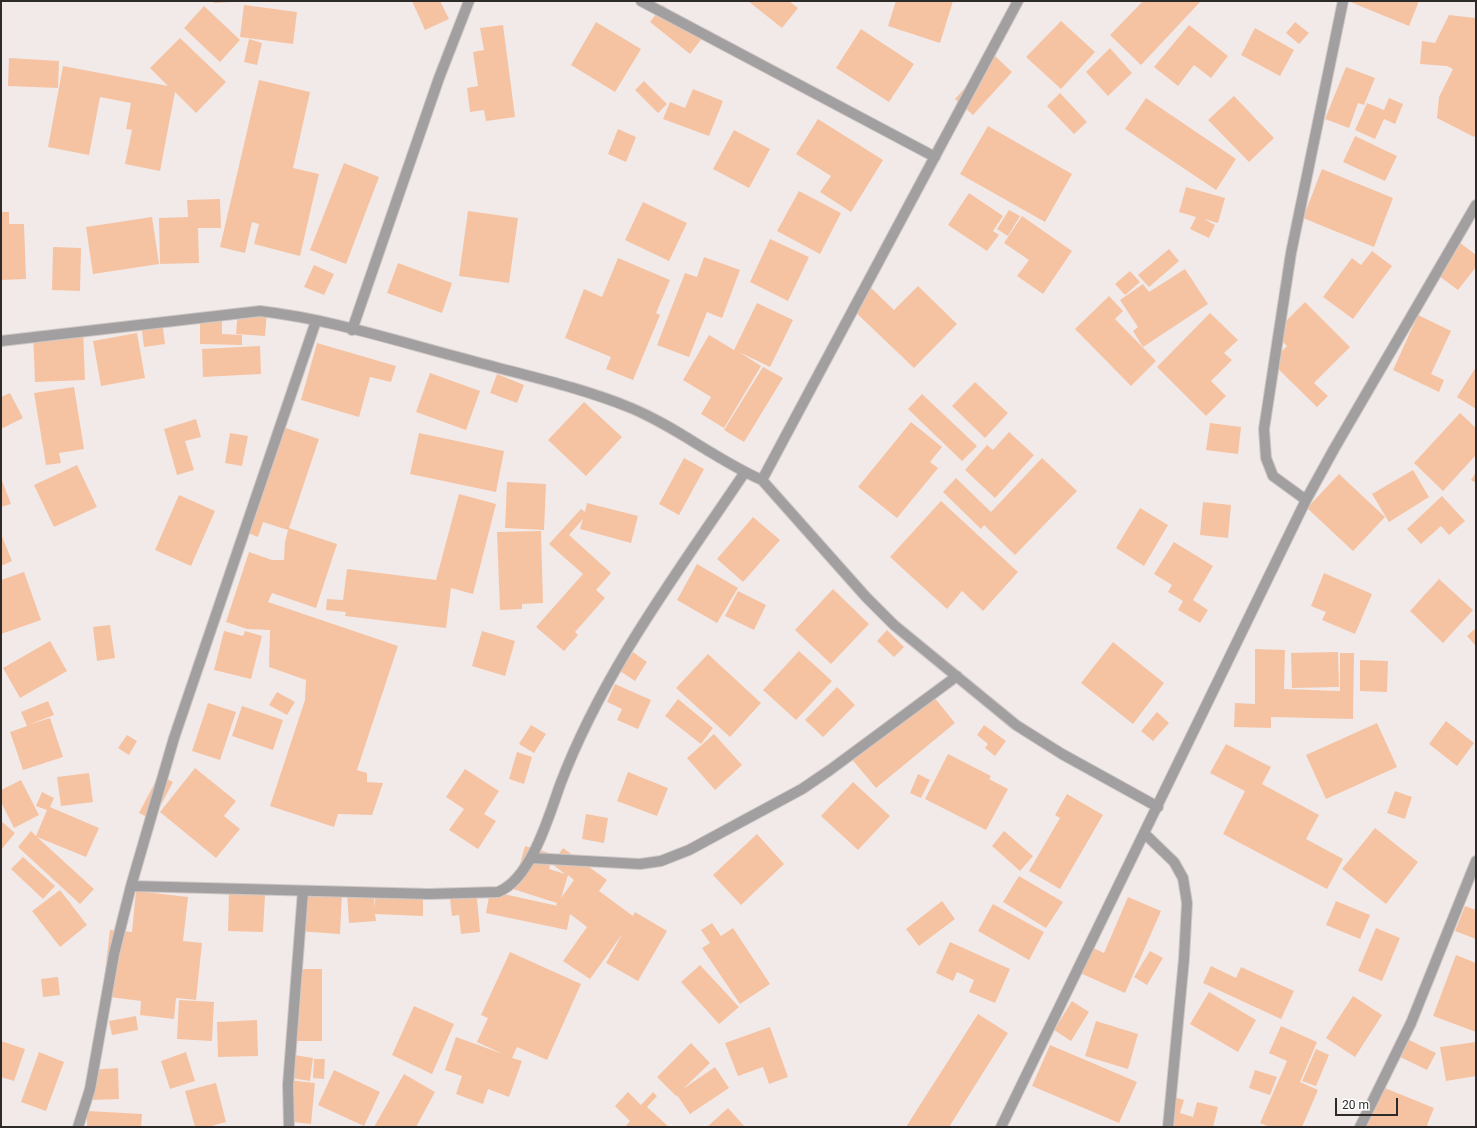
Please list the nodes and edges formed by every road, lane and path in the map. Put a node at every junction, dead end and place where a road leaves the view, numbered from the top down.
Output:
1 (468, 1) edge
2 (641, 1) edge
3 (1018, 1) edge
4 (1343, 1) edge
5 (934, 157) junction
6 (1476, 205) edge
7 (316, 321) junction
8 (352, 330) junction
9 (1, 341) edge
10 (745, 472) junction
11 (762, 480) junction
12 (1306, 500) junction
13 (957, 676) junction
14 (1158, 807) junction
15 (1145, 834) junction
16 (531, 858) junction
17 (1476, 861) edge
18 (131, 886) junction
19 (303, 891) junction
20 (78, 1127) edge
21 (289, 1127) edge
22 (1001, 1127) edge
23 (1168, 1127) edge
24 (1360, 1127) edge

1 - 8 street
2 - 5 street
3 - 5 street
4 - 12 street
5 - 11 street
6 - 12 street
7 - 8 street
7 - 9 street
7 - 18 street
8 - 10 street
10 - 11 street
10 - 16 street
11 - 13 street
12 - 14 street
13 - 14 street
13 - 16 street
14 - 15 street
15 - 22 street
15 - 23 street
16 - 19 street
17 - 24 street
18 - 19 street
18 - 20 street
19 - 21 street

